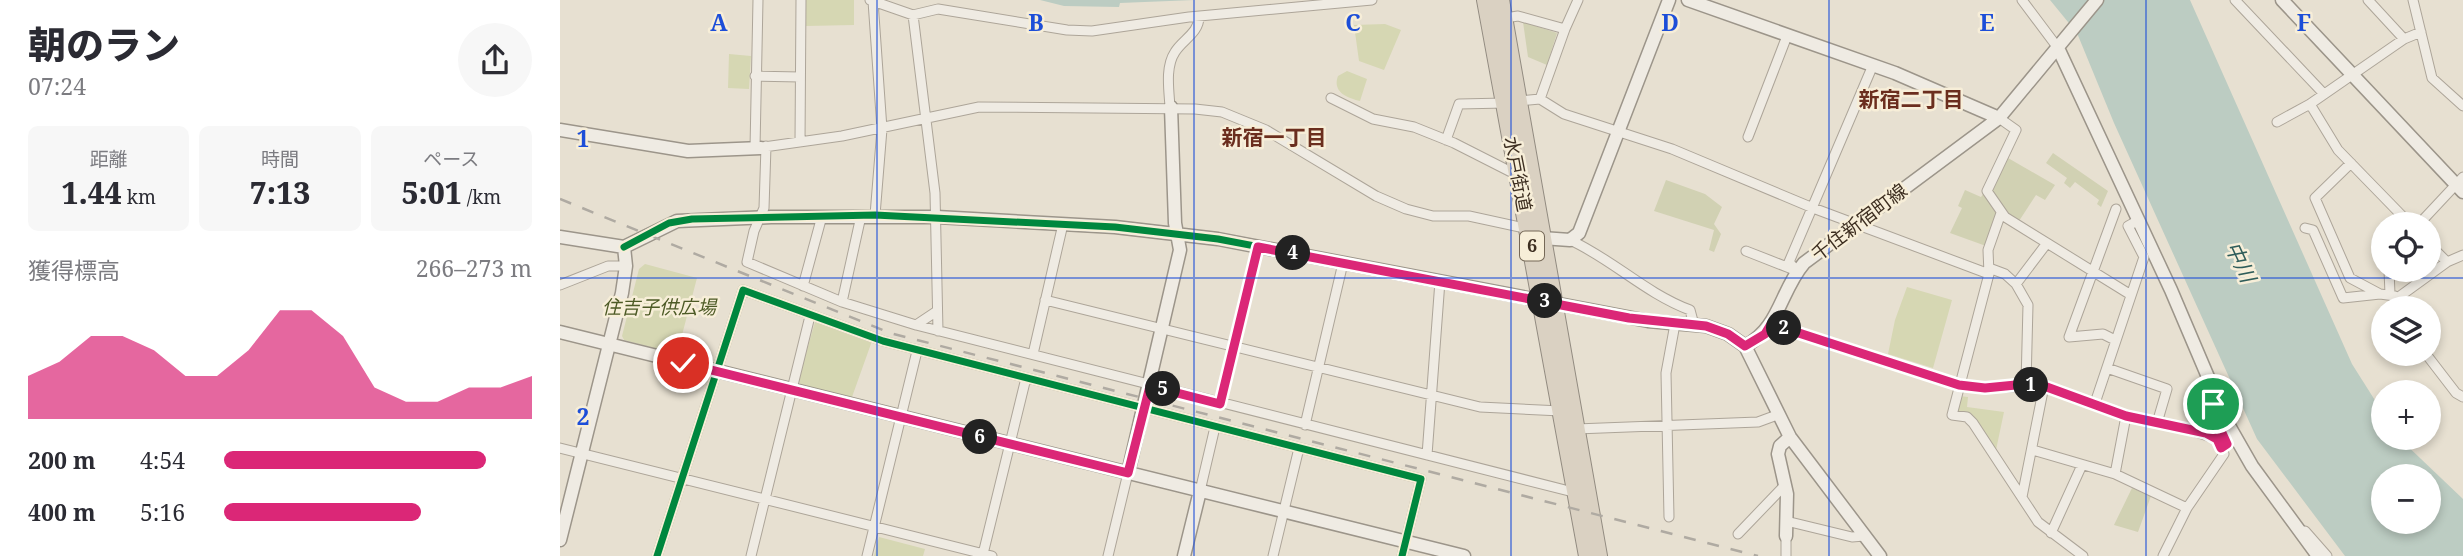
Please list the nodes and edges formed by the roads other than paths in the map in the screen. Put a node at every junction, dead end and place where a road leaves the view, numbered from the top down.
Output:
1 (758, 0) edge
2 (801, 0) edge
3 (871, 0) edge
4 (1372, 0) edge
5 (1485, 0) edge
6 (1502, 0) edge
7 (1578, 0) edge
8 (1670, 0) edge
9 (1688, 0) edge
10 (2022, 0) edge
11 (2096, 0) edge
12 (2235, 0) edge
13 (2282, 0) edge
14 (2368, 0) edge
15 (2413, 0) edge
16 (913, 15) junction
17 (1199, 17) junction
18 (1504, 18) junction
19 (1565, 29) junction
20 (2421, 32) junction
21 (1787, 36) junction
22 (2404, 39) junction
23 (2060, 46) junction
24 (1873, 65) junction
25 (2353, 74) junction
26 (755, 76) junction
27 (800, 77) junction
28 (2324, 94) junction
29 (1331, 98) dead end
30 (1540, 99) junction
31 (1511, 102) junction
32 (2310, 104) junction
33 (2463, 106) edge
34 (1170, 107) junction
35 (925, 117) junction
36 (1999, 118) junction
37 (2277, 122) dead end
38 (882, 129) junction
39 (1618, 129) junction
40 (560, 131) edge
41 (1748, 137) dead end
42 (1446, 141) junction
43 (800, 142) junction
44 (761, 147) junction
45 (2351, 163) junction
46 (1519, 176) junction
47 (2461, 184) edge
48 (1813, 208) junction
49 (2116, 209) dead end
50 (2398, 212) edge
51 (2432, 212) edge
52 (2001, 213) junction
53 (875, 215) junction
54 (822, 216) junction
55 (861, 216) junction
56 (761, 217) junction
57 (937, 217) junction
58 (2137, 221) junction
59 (1063, 224) junction
60 (1854, 224) junction
61 (2305, 228) dead end
62 (1178, 233) junction
63 (1535, 234) junction
64 (560, 237) edge
65 (1570, 240) junction
66 (2047, 243) junction
67 (624, 247) junction
68 (1258, 247) junction
69 (1746, 251) dead end
70 (2441, 256) edge
71 (2463, 256) edge
72 (2447, 262) junction
73 (1343, 264) junction
74 (626, 266) junction
75 (1797, 271) junction
76 (1989, 271) junction
77 (2093, 272) junction
78 (1440, 281) junction
79 (2016, 284) junction
80 (560, 285) edge
81 (803, 286) junction
82 (2131, 295) junction
83 (2385, 296) edge
84 (2396, 296) edge
85 (2371, 299) edge
86 (1045, 300) junction
87 (1547, 301) junction
88 (842, 302) junction
89 (937, 311) junction
90 (810, 316) junction
91 (1675, 324) junction
92 (1771, 324) junction
93 (916, 325) junction
94 (1694, 325) junction
95 (1162, 330) junction
96 (938, 331) junction
97 (560, 332) edge
98 (2115, 340) junction
99 (610, 345) junction
100 (1745, 346) junction
101 (1235, 347) junction
102 (918, 351) junction
103 (1033, 354) junction
104 (2435, 366) edge
105 (1318, 367) junction
106 (2107, 368) junction
107 (717, 372) junction
108 (1026, 378) junction
109 (2026, 384) junction
110 (1959, 385) junction
111 (1150, 386) junction
112 (2044, 386) junction
113 (792, 391) junction
114 (1431, 395) junction
115 (2463, 397) edge
116 (2218, 401) junction
117 (2095, 403) junction
118 (1220, 404) junction
119 (1145, 409) junction
120 (1561, 411) junction
121 (1777, 415) junction
122 (2126, 416) junction
123 (901, 417) junction
124 (2157, 423) junction
125 (1305, 425) junction
126 (1668, 425) junction
127 (1215, 427) junction
128 (1576, 429) junction
129 (1790, 437) junction
130 (1010, 444) junction
131 (560, 448) edge
132 (1299, 448) junction
133 (2221, 448) junction
134 (2033, 450) junction
135 (582, 453) junction
136 (1427, 455) junction
137 (2082, 465) junction
138 (1128, 473) junction
139 (2115, 474) junction
140 (682, 479) junction
141 (1785, 485) junction
142 (1581, 489) junction
143 (1200, 491) junction
144 (2022, 497) junction
145 (765, 500) junction
146 (2187, 508) junction
147 (1284, 512) junction
148 (1669, 517) dead end
149 (1786, 521) junction
150 (2299, 526) junction
151 (874, 527) junction
152 (2051, 533) junction
153 (1738, 534) dead end
154 (1786, 536) joint
155 (1864, 536) junction
156 (560, 540) edge
157 (1406, 542) junction
158 (987, 555) edge
159 (657, 556) edge
160 (751, 556) edge
161 (867, 556) edge
162 (1108, 556) edge
163 (1184, 556) edge
164 (1273, 556) edge
165 (1402, 556) edge
166 (1464, 556) edge
167 (1587, 556) edge
168 (1599, 556) edge
169 (1786, 556) edge
170 (1880, 556) edge
171 (2083, 556) edge
172 (2163, 556) edge
173 (2318, 556) edge
174 (2327, 556) edge

1 - 26 street
2 - 27 street
3 - 16 street
3 - 38 street
4 - 17 street
5 - 31 highway, 水戸街道 / 6
6 - 18 highway, 水戸街道 / 6
7 - 19 street
8 - 39 street
9 - 21 street
10 - 23 street
11 - 23 street, 千住新宿町線
12 - 28 street
13 - 25 street
14 - 22 street
15 - 20 street
16 - 17 street
16 - 35 street
17 - 34 street
18 - 19 street
18 - 31 highway, 水戸街道 / 6
19 - 30 street
20 - 22 street
20 - 33 street
21 - 24 street
21 - 41 street
22 - 25 street
23 - 36 street, 千住新宿町線
23 - 58 street
24 - 36 street
24 - 48 street
25 - 28 street
25 - 47 street
26 - 27 street
26 - 44 street
27 - 43 street
28 - 32 street
29 - 42 street
30 - 31 street
30 - 39 street
31 - 42 street
31 - 46 highway, 水戸街道 / 6
31 - 63 highway, 水戸街道 / 6
32 - 37 street
32 - 45 street
34 - 35 street
34 - 62 street
34 - 63 street
35 - 38 street
35 - 57 street
36 - 52 street
36 - 60 street, 千住新宿町線
38 - 43 street
38 - 53 street
39 - 48 street
39 - 65 street
40 - 44 street
42 - 46 street
43 - 44 street
44 - 56 street
45 - 50 street
45 - 83 street
46 - 63 highway, 水戸街道 / 6
47 - 51 street
48 - 60 street
48 - 75 street
49 - 77 street
52 - 66 street
52 - 76 street
53 - 55 street
53 - 57 street
54 - 55 street
54 - 56 street
54 - 81 street
55 - 88 street
56 - 67 street
56 - 81 street
57 - 59 street
57 - 89 street
58 - 82 street
58 - 116 street
59 - 62 street
59 - 86 street
60 - 75 street, 千住新宿町線
60 - 76 street
61 - 85 street
62 - 68 street
62 - 95 street
63 - 65 street
63 - 87 highway, 水戸街道 / 6
64 - 67 street
65 - 94 street
66 - 77 street
66 - 79 street
67 - 74 street
68 - 73 street
68 - 101 street
69 - 75 street
70 - 72 street
71 - 72 street
72 - 84 street
73 - 78 street
73 - 105 street
74 - 80 street
74 - 99 street
75 - 92 street, 千住新宿町線
76 - 79 street
76 - 110 street
77 - 82 street
77 - 98 street
78 - 87 street
78 - 114 street
79 - 109 street
81 - 88 street
82 - 98 street
86 - 95 street
86 - 103 street
87 - 91 street
87 - 120 highway, 水戸街道 / 6
87 - 128 highway, 水戸街道 / 6
88 - 93 street
89 - 93 street
89 - 96 street
90 - 102 street
90 - 107 street
90 - 113 street
91 - 94 street
91 - 126 street
92 - 100 street, 千住新宿町線
92 - 110 street
93 - 96 street
94 - 100 street
95 - 101 street
95 - 111 street
96 - 103 street
97 - 99 street
98 - 106 street
99 - 107 street
99 - 135 street
100 - 121 street
101 - 105 street
101 - 118 street
102 - 108 street
102 - 123 street
103 - 111 street
104 - 115 street
105 - 114 street
105 - 125 street
106 - 117 street
106 - 124 street
107 - 113 street
107 - 140 street
108 - 119 street
108 - 130 street
109 - 110 street
109 - 112 street
110 - 144 street
111 - 118 street
111 - 119 street
112 - 117 street
112 - 134 street
113 - 123 street
113 - 145 street
114 - 120 street
114 - 136 street
116 - 133 street
116 - 150 street
117 - 122 street
118 - 125 street
119 - 127 street
119 - 138 street
120 - 142 highway, 水戸街道 / 6
121 - 126 street
121 - 129 street
122 - 124 street
122 - 139 street
123 - 130 street
123 - 151 street
124 - 133 street
125 - 136 street
126 - 128 street
126 - 148 street
127 - 132 street
127 - 143 street
128 - 142 highway, 水戸街道 / 6
129 - 141 street
129 - 155 street
130 - 138 street
130 - 158 street
131 - 135 street
132 - 147 street
132 - 157 street
133 - 146 street
134 - 137 street
134 - 144 street
135 - 140 street
135 - 156 street
136 - 142 street
137 - 139 street
137 - 152 street
138 - 143 street
138 - 162 street
139 - 146 street
140 - 145 street
140 - 159 street
141 - 149 street
141 - 153 street
142 - 167 highway, 水戸街道 / 6
142 - 168 highway, 水戸街道 / 6
143 - 147 street
143 - 163 street
144 - 152 street
145 - 151 street
145 - 160 street
146 - 172 street
147 - 157 street
147 - 164 street
149 - 154 street
149 - 155 street
150 - 173 street
150 - 174 street
151 - 158 street
151 - 161 street
152 - 171 street
154 - 169 street
155 - 170 street
157 - 165 street
157 - 166 street

